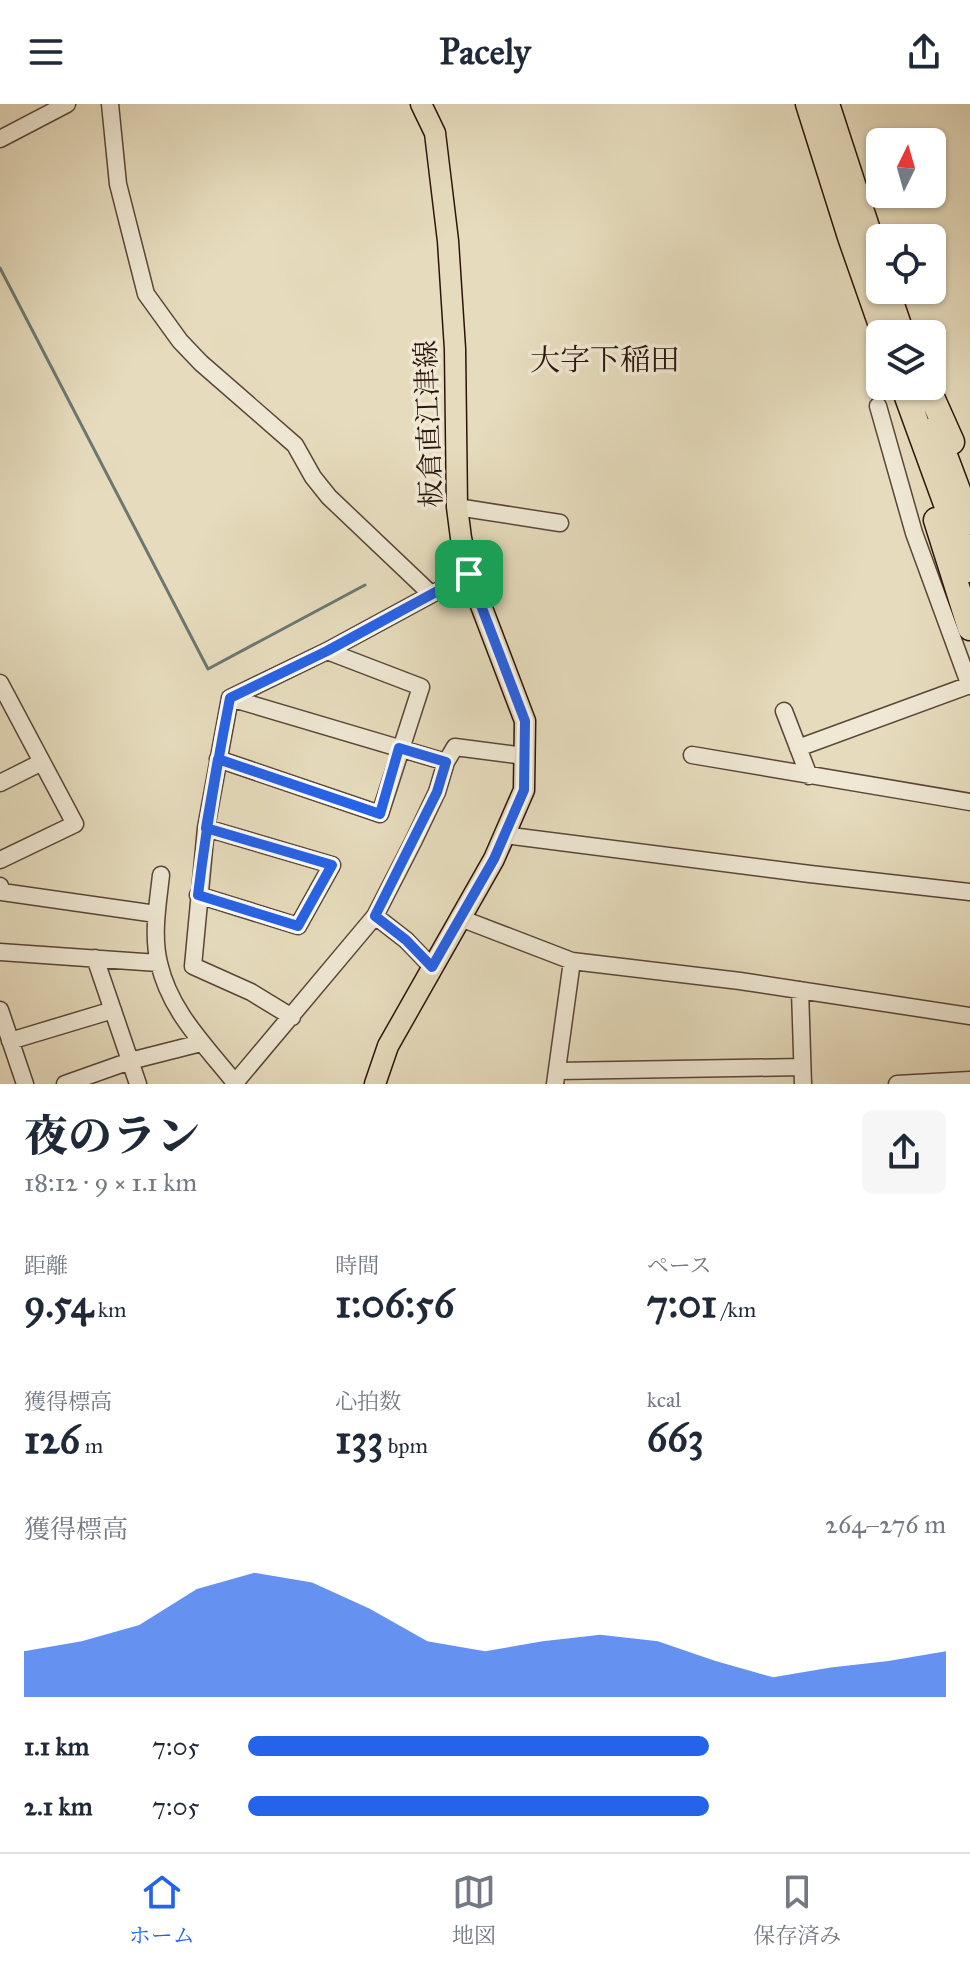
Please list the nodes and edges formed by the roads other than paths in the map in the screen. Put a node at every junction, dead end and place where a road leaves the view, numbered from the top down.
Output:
1 (67, 104) edge
2 (110, 104) edge
3 (421, 104) edge
4 (808, 104) edge
5 (827, 104) edge
6 (0, 139) edge
7 (866, 224) edge
8 (891, 320) edge
9 (908, 400) edge
10 (924, 400) edge
11 (933, 400) edge
12 (878, 406) dead end
13 (934, 474) junction
14 (970, 484) edge
15 (457, 507) junction
16 (970, 522) edge
17 (560, 523) dead end
18 (970, 570) edge
19 (469, 574) junction
20 (430, 593) junction
21 (970, 628) edge
22 (327, 651) junction
23 (0, 683) edge
24 (970, 685) edge
25 (230, 698) junction
26 (4, 701) edge
27 (784, 711) dead end
28 (399, 748) junction
29 (798, 748) junction
30 (692, 755) dead end
31 (525, 756) junction
32 (218, 759) junction
33 (42, 762) junction
34 (446, 762) junction
35 (809, 776) junction
36 (0, 783) edge
37 (970, 802) edge
38 (206, 828) junction
39 (504, 835) junction
40 (0, 860) edge
41 (161, 875) dead end
42 (0, 886) edge
43 (970, 892) edge
44 (198, 895) junction
45 (156, 914) junction
46 (375, 916) junction
47 (460, 918) junction
48 (0, 952) edge
49 (95, 958) junction
50 (572, 961) junction
51 (158, 963) junction
52 (432, 967) junction
53 (800, 990) junction
54 (0, 1010) edge
55 (113, 1010) junction
56 (970, 1016) edge
57 (292, 1017) junction
58 (10, 1041) junction
59 (201, 1043) junction
60 (130, 1061) junction
61 (706, 1076) edge
62 (803, 1076) edge
63 (557, 1077) edge
64 (970, 1080) edge
65 (947, 1083) edge
66 (25, 1084) edge
67 (65, 1084) edge
68 (138, 1084) edge
69 (235, 1084) edge
70 (375, 1084) edge
71 (897, 1084) edge

1 - 6 street
2 - 20 street
3 - 15 main road, 板倉直江津線
4 - 8 highway
5 - 7 highway
9 - 13 highway
10 - 16 highway
11 - 14 highway
12 - 24 street
13 - 18 highway
13 - 21 highway
15 - 17 street
15 - 19 main road, 板倉直江津線
19 - 20 street
19 - 31 main road, 板倉直江津線
20 - 22 street
22 - 25 street
22 - 28 street
23 - 26 street
24 - 29 street
25 - 28 street
25 - 32 street
26 - 33 street
27 - 29 street
28 - 32 street
28 - 34 street
29 - 35 street
30 - 35 street
31 - 34 street
31 - 39 main road, 板倉直江津線
32 - 38 street
33 - 36 street
33 - 40 street
34 - 46 street
35 - 37 street
38 - 44 street
38 - 44 street
39 - 43 street
39 - 47 main road, 板倉直江津線
41 - 45 street
42 - 45 street
44 - 57 street
45 - 51 street
46 - 52 street
46 - 57 street
47 - 50 street
47 - 52 main road, 板倉直江津線
48 - 49 street
49 - 51 street
49 - 55 street
50 - 53 street
50 - 63 street
51 - 59 street
52 - 70 main road, 板倉直江津線
53 - 56 street
53 - 62 street
54 - 58 street
55 - 58 street
55 - 60 street
57 - 69 street
58 - 66 street
59 - 60 street
59 - 69 street
60 - 67 street
60 - 68 street
61 - 62 street
61 - 63 street
64 - 65 street
65 - 71 street

